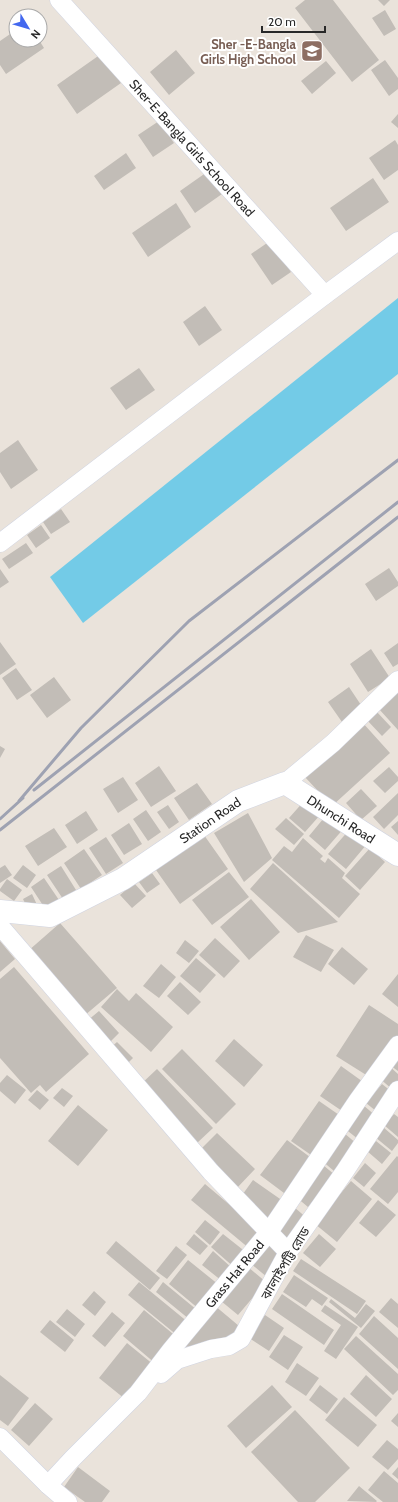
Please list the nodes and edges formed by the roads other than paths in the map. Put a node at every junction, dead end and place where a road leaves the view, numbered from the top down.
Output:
1 (59, 0) edge
2 (398, 241) edge
3 (325, 295) junction
4 (0, 543) edge
5 (398, 680) edge
6 (285, 783) junction
7 (398, 855) edge
8 (0, 911) edge
9 (0, 926) edge
10 (398, 1045) edge
11 (398, 1090) edge
12 (269, 1232) junction
13 (288, 1252) junction
14 (138, 1394) junction
15 (0, 1437) edge
16 (48, 1485) junction
17 (68, 1502) edge

1 - 3 street, Sher-E-Bangla Girls School Road
2 - 3 street
3 - 4 street
5 - 6 street, Station Road
6 - 7 street, Dhunchi Road
6 - 8 street, Station Road
9 - 12 street
10 - 12 street, Grass Hat Road
11 - 13 street, ঝালাইপট্টি রোড
12 - 13 street
12 - 14 street, Grass Hat Road
13 - 14 street, ঝালাইপট্টি রোড
14 - 16 street, Grass Hat Road
15 - 16 street
16 - 17 street

